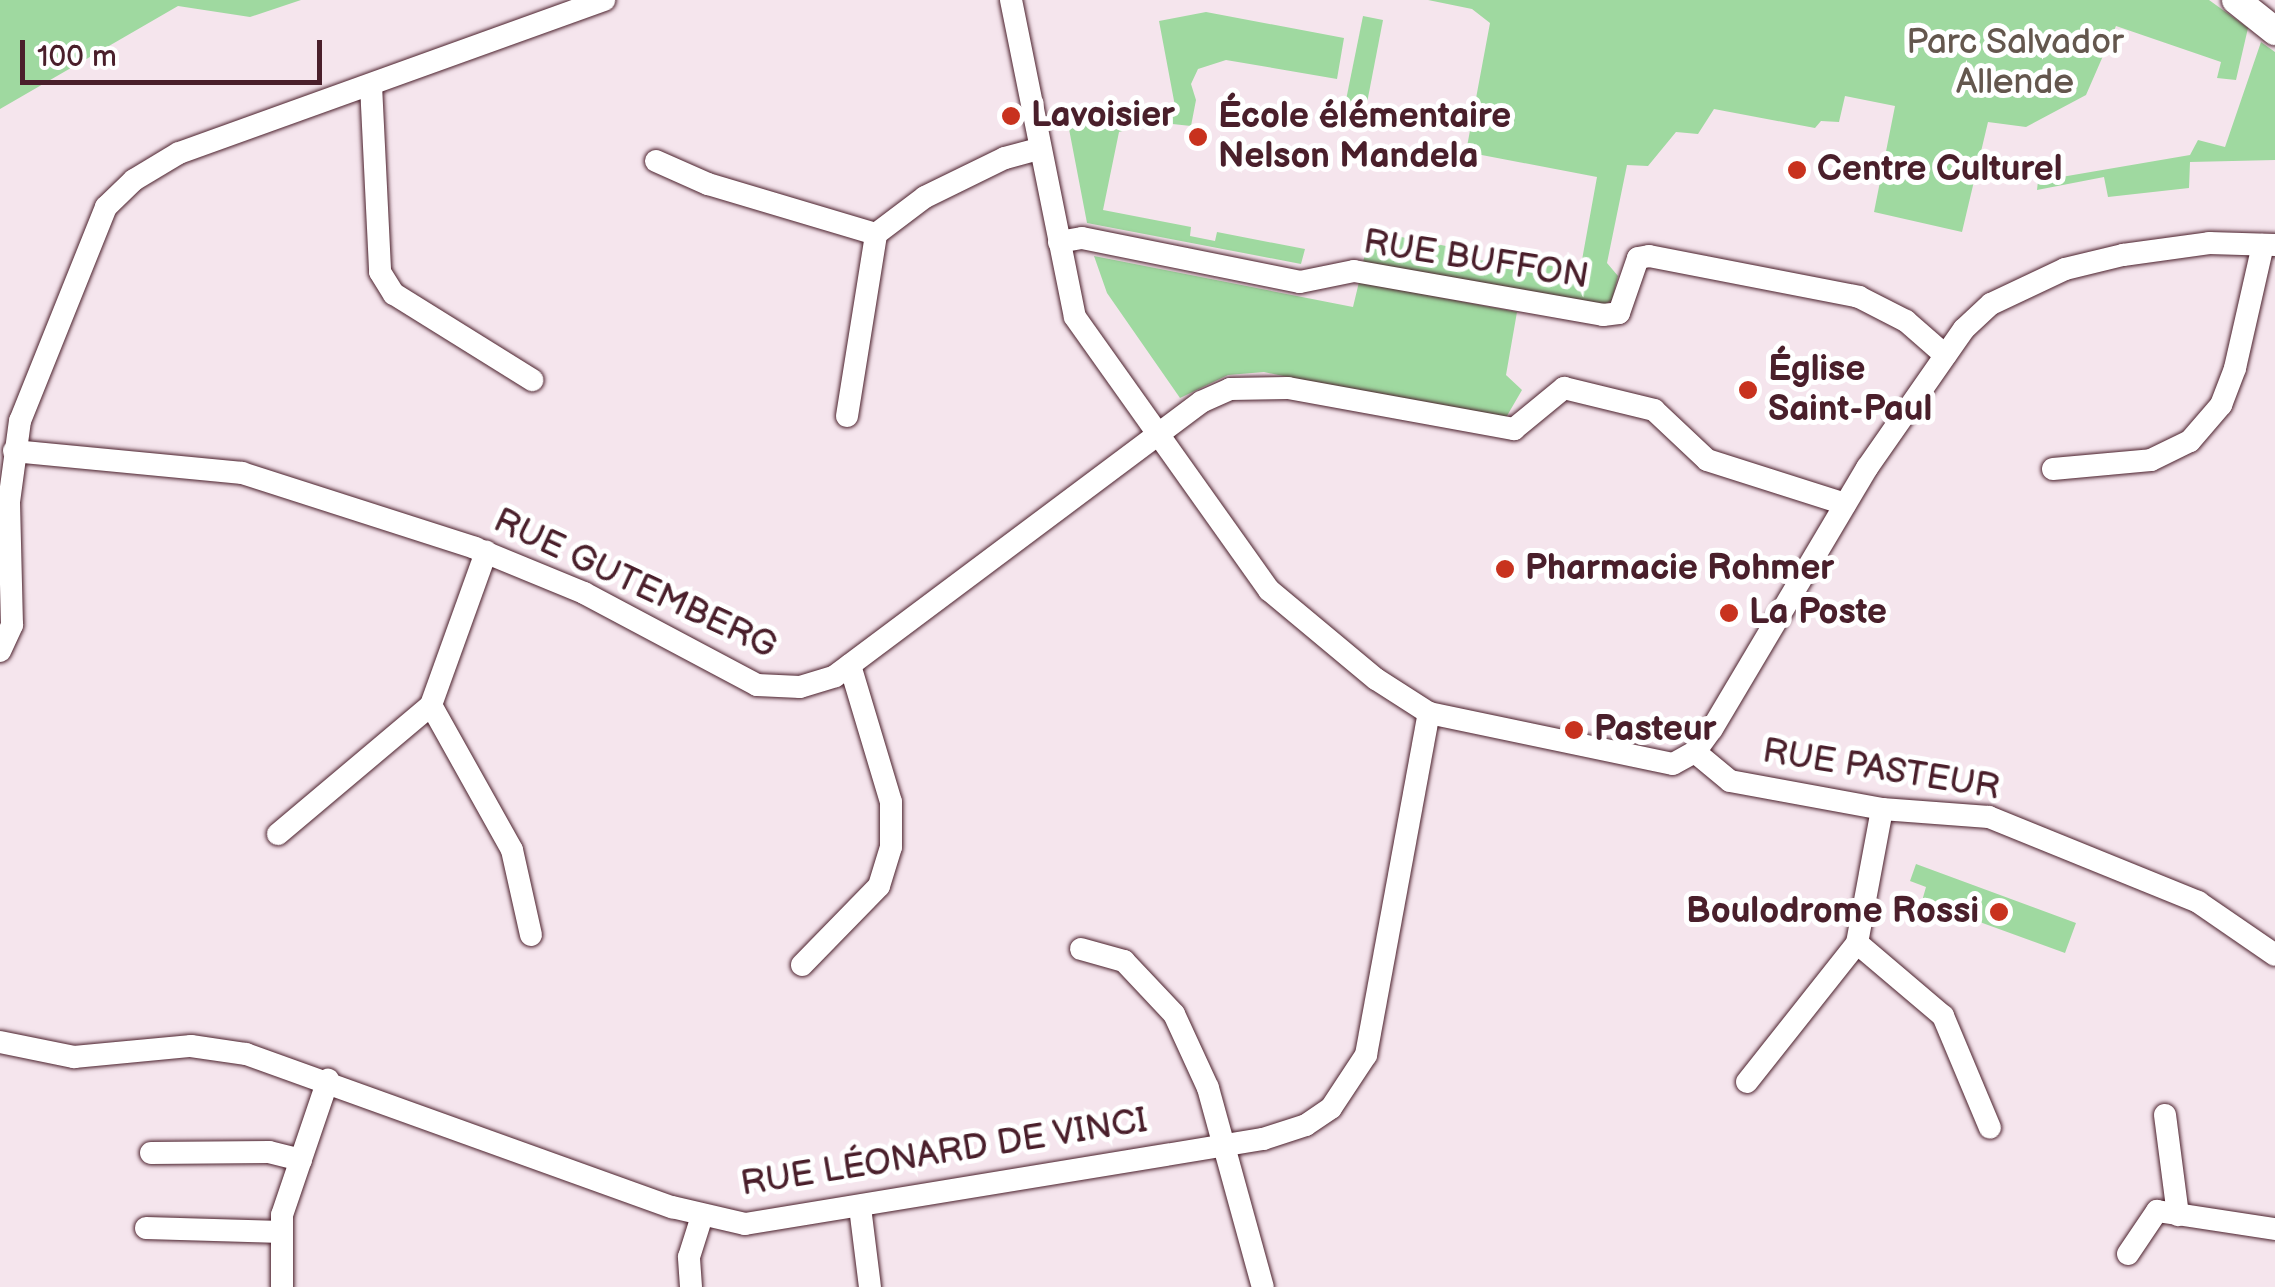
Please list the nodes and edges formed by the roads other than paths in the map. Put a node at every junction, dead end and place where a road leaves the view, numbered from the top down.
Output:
1 (604, 0) edge
2 (1011, 0) edge
3 (2236, 0) edge
4 (2275, 30) edge
5 (370, 85) junction
6 (1039, 149) junction
7 (656, 161) dead end
8 (876, 234) junction
9 (1058, 242) junction
10 (2269, 245) edge
11 (1945, 356) junction
12 (532, 380) dead end
13 (846, 416) dead end
14 (1158, 437) junction
15 (14, 452) junction
16 (2052, 469) dead end
17 (1845, 504) junction
18 (486, 552) junction
19 (0, 652) edge
20 (850, 665) junction
21 (431, 704) junction
22 (1429, 713) junction
23 (1695, 752) junction
24 (1882, 809) junction
25 (278, 834) dead end
26 (531, 935) dead end
27 (1858, 943) junction
28 (1081, 949) dead end
29 (2275, 955) edge
30 (802, 964) dead end
31 (0, 1042) edge
32 (328, 1080) junction
33 (1746, 1082) dead end
34 (2166, 1115) dead end
35 (1990, 1128) dead end
36 (1222, 1144) junction
37 (152, 1153) dead end
38 (300, 1160) junction
39 (860, 1207) junction
40 (2178, 1214) junction
41 (702, 1216) junction
42 (146, 1228) dead end
43 (2275, 1228) edge
44 (282, 1232) junction
45 (2128, 1254) dead end
46 (282, 1287) edge
47 (690, 1287) edge
48 (870, 1287) edge
49 (1263, 1287) edge

1 - 5 street
2 - 6 street
3 - 4 street
5 - 12 street
5 - 15 street
6 - 8 street
6 - 9 street
7 - 8 street
8 - 13 street
9 - 11 street, RUE BUFFON
9 - 14 street
10 - 11 street
10 - 16 street
11 - 17 street
14 - 17 street, RUE GUTEMBERG
14 - 20 street, RUE GUTEMBERG
14 - 22 street
15 - 18 street, RUE GUTEMBERG
15 - 19 street
17 - 23 street
18 - 20 street, RUE GUTEMBERG
18 - 21 street
20 - 30 street
21 - 25 street
21 - 26 street
22 - 23 street
22 - 36 street, RUE LÉONARD DE VINCI
23 - 24 street, RUE PASTEUR
24 - 27 street
24 - 29 street, RUE PASTEUR
27 - 33 street
27 - 35 street
28 - 36 street
31 - 32 street, RUE LÉONARD DE VINCI
32 - 38 street
32 - 41 street, RUE LÉONARD DE VINCI
34 - 40 street
36 - 39 street, RUE LÉONARD DE VINCI
36 - 49 street
37 - 38 street
38 - 44 street
39 - 41 street, RUE LÉONARD DE VINCI
39 - 48 street
40 - 43 street
40 - 45 street
41 - 47 street
42 - 44 street
44 - 46 street

